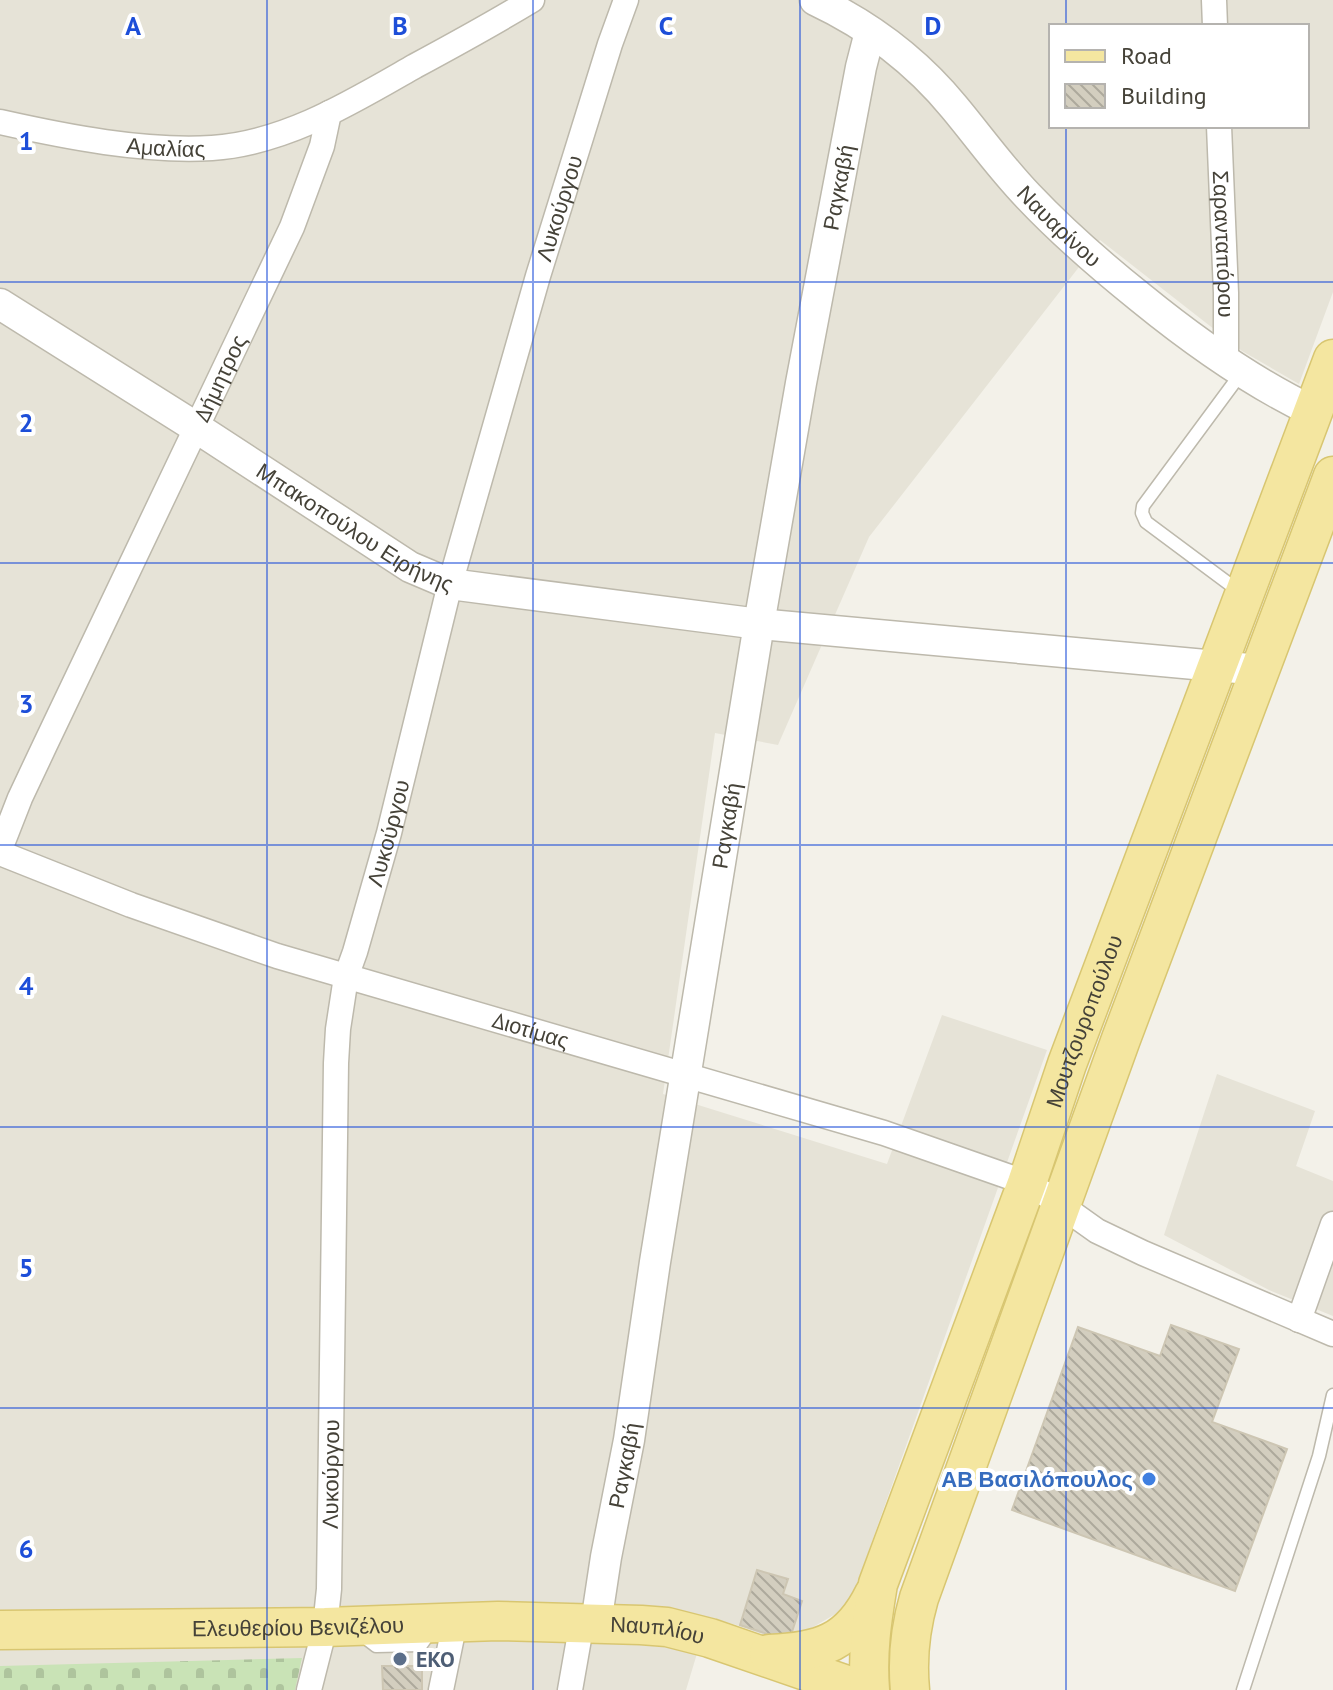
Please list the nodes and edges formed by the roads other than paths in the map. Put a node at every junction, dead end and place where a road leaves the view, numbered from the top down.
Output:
1 (532, 0) edge
2 (626, 0) edge
3 (815, 0) edge
4 (1214, 0) edge
5 (1215, 24) edge
6 (870, 32) junction
7 (329, 113) junction
8 (0, 122) edge
9 (1219, 128) edge
10 (0, 304) edge
11 (1333, 359) edge
12 (1234, 367) junction
13 (1323, 415) edge
14 (197, 428) junction
15 (1333, 476) edge
16 (450, 584) junction
17 (1244, 595) junction
18 (759, 624) junction
19 (1217, 666) junction
20 (1260, 670) junction
21 (0, 851) edge
22 (346, 977) junction
23 (686, 1074) junction
24 (1027, 1183) junction
25 (1061, 1205) junction
26 (1333, 1224) edge
27 (1299, 1320) junction
28 (1333, 1334) edge
29 (1333, 1395) edge
30 (878, 1584) junction
31 (446, 1622) junction
32 (589, 1622) junction
33 (338, 1627) junction
34 (0, 1630) edge
35 (759, 1655) junction
36 (309, 1690) edge
37 (441, 1690) edge
38 (570, 1690) edge
39 (782, 1690) edge
40 (861, 1690) edge
41 (870, 1690) edge
42 (910, 1690) edge
43 (1243, 1690) edge

1 - 7 street
2 - 16 street, Λυκούργου
3 - 6 street, Ναυαρίνου
4 - 5 street
6 - 12 street, Ναυαρίνου
6 - 18 street, Ραγκαβή
7 - 8 street, Αμαλίας
7 - 14 street, Δήμητρος
9 - 12 street, Σαρανταπόρου
10 - 14 street, Μπακοπούλου Ειρήνης
11 - 13 main road, Μουτζουροπούλου
12 - 13 street, Ναυαρίνου
12 - 17 lane
13 - 17 main road, Μουτζουροπούλου
14 - 16 street, Μπακοπούλου Ειρήνης
14 - 21 street, Δήμητρος
15 - 20 main road, Μουτζουροπούλου
16 - 18 street, Μπακοπούλου Ειρήνης
16 - 22 street, Λυκούργου
17 - 19 main road, Μουτζουροπούλου
18 - 19 street, Μπακοπούλου Ειρήνης
18 - 23 street, Ραγκαβή
19 - 20 street, Μπακοπούλου Ειρήνης
19 - 24 main road, Μουτζουροπούλου
20 - 25 main road, Μουτζουροπούλου
21 - 22 street, Διοτίμας
22 - 23 street, Διοτίμας
22 - 33 street, Λυκούργου
23 - 24 street, Διοτίμας
23 - 32 street, Ραγκαβή
24 - 25 street, Διοτίμας
24 - 30 main road, Μουτζουροπούλου
25 - 27 street, Διοτίμας
25 - 42 main road, Μουτζουροπούλου
26 - 27 street
27 - 28 street, Διοτίμας
29 - 43 lane
30 - 35 main road
30 - 41 main road, Μουτζουροπούλου
31 - 32 main road, Ελευθερίου Βενιζέλου
31 - 33 main road, Ελευθερίου Βενιζέλου
31 - 37 street
32 - 35 main road, Ναυπλίου
32 - 38 street
32 - 39 main road, Ναυπλίου
33 - 34 main road, Ελευθερίου Βενιζέλου
33 - 36 street, Λυκούργου
35 - 40 main road, Ναυπλίου

